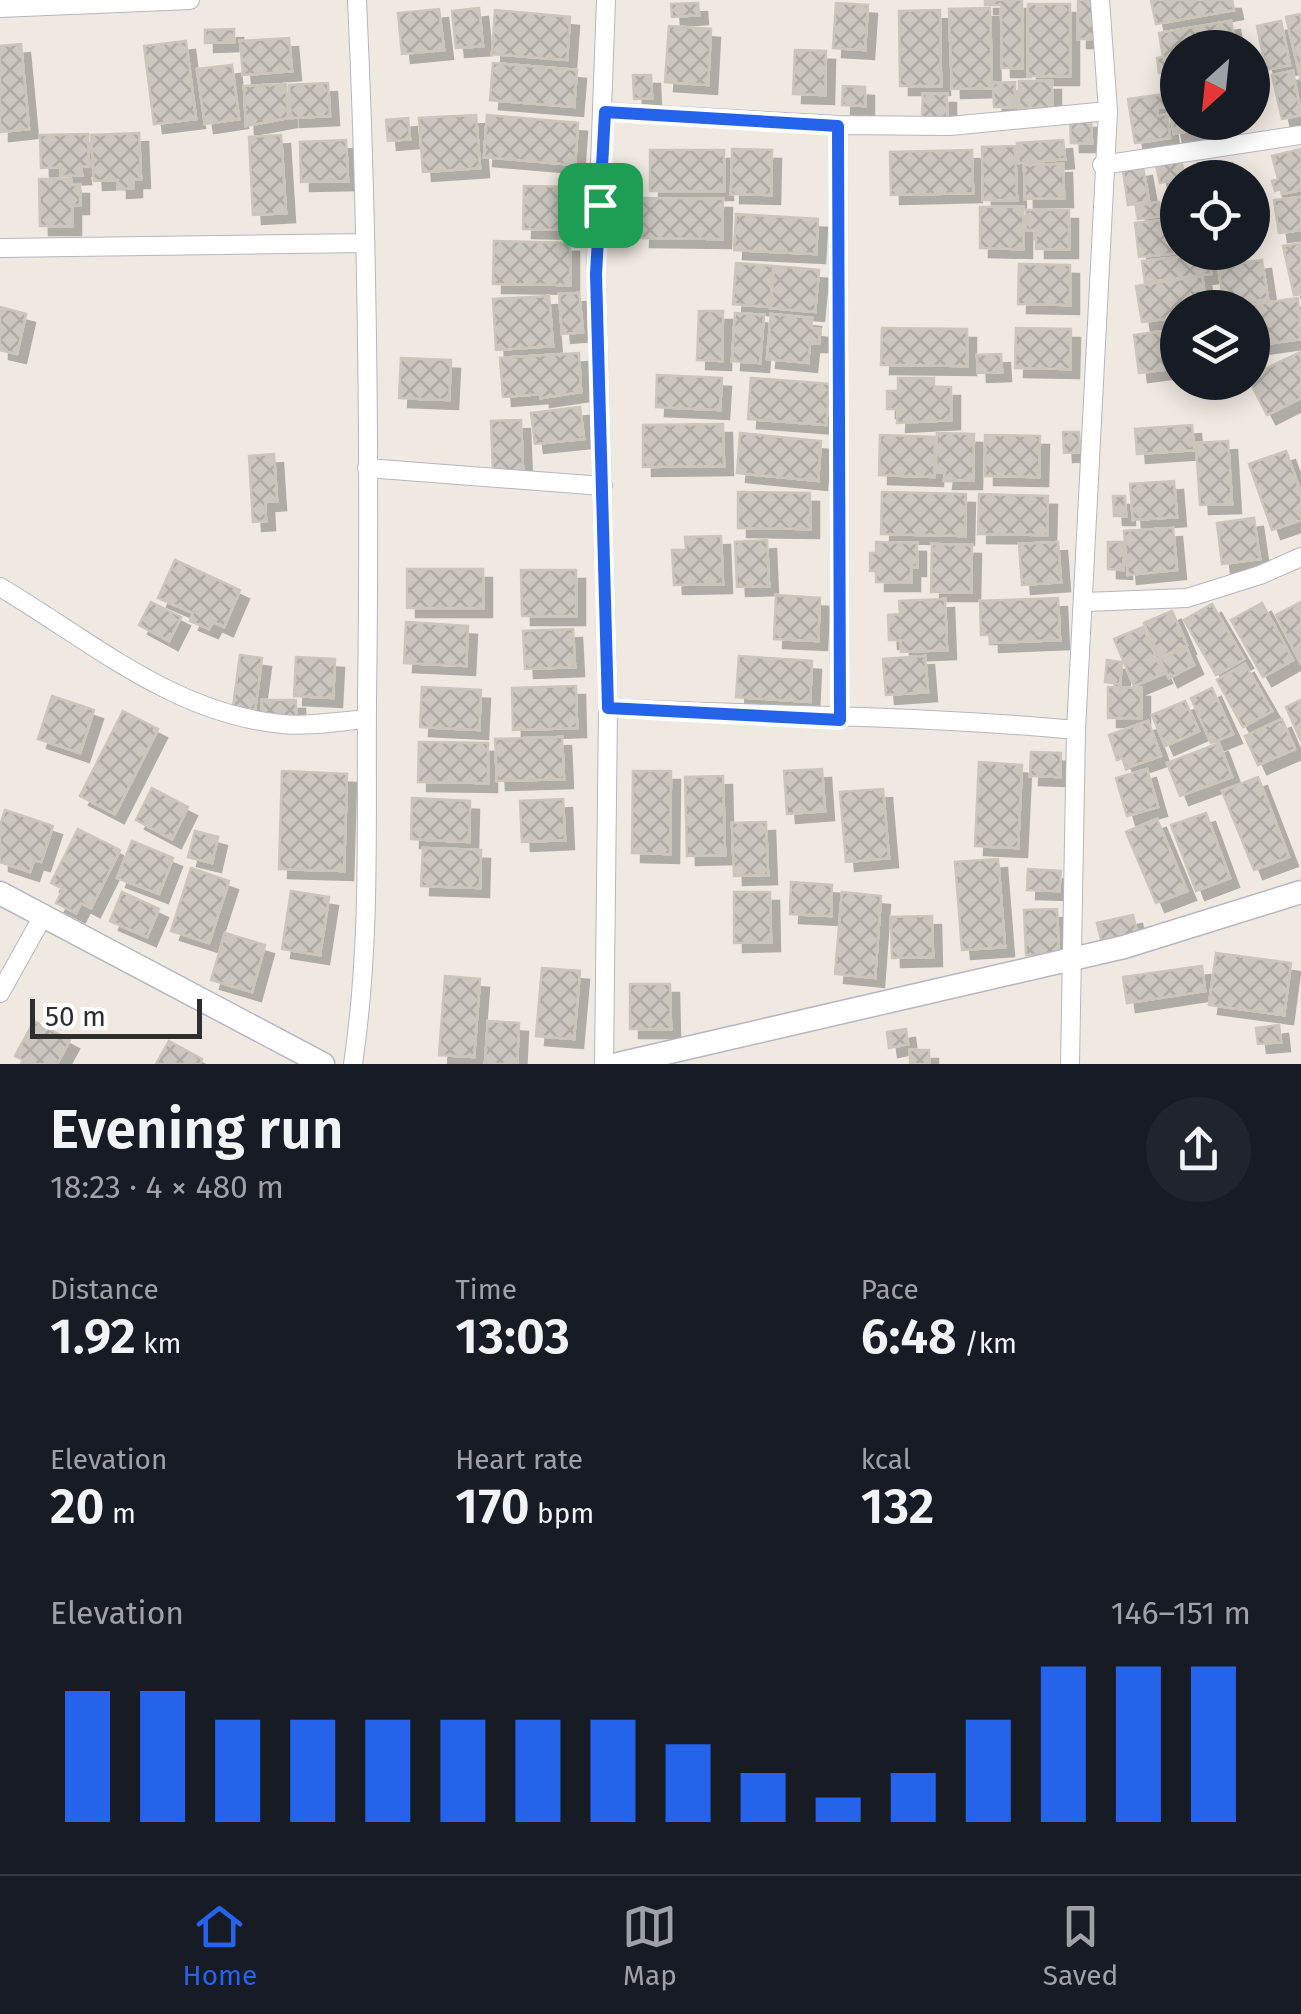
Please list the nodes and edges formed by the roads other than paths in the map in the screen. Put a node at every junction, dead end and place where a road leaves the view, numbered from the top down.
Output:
1 (190, 0) edge
2 (358, 0) edge
3 (606, 0) edge
4 (1100, 0) edge
5 (0, 8) edge
6 (1108, 111) junction
7 (605, 112) junction
8 (838, 126) junction
9 (1301, 134) edge
10 (1102, 166) junction
11 (365, 243) junction
12 (0, 248) edge
13 (367, 468) junction
14 (603, 486) junction
15 (1301, 557) edge
16 (0, 588) edge
17 (1085, 602) junction
18 (608, 708) junction
19 (367, 719) junction
20 (840, 720) junction
21 (1076, 730) junction
22 (1301, 892) edge
23 (0, 893) edge
24 (43, 916) junction
25 (1071, 959) junction
26 (0, 993) edge
27 (323, 1064) edge
28 (352, 1064) edge
29 (604, 1064) edge
30 (618, 1064) edge
31 (1070, 1064) edge

1 - 5 street
2 - 11 street
3 - 7 street
4 - 6 street
6 - 8 street
6 - 10 street
7 - 8 street
7 - 14 street
8 - 20 street
9 - 10 street
10 - 17 street
11 - 12 street
11 - 13 street
13 - 14 street
13 - 19 street
14 - 18 street
15 - 17 street
16 - 19 street
17 - 21 street
18 - 20 street
18 - 29 street
19 - 28 street
20 - 21 street
21 - 25 street
22 - 25 street
23 - 24 street
24 - 26 street
24 - 27 street
25 - 30 street
25 - 31 street

